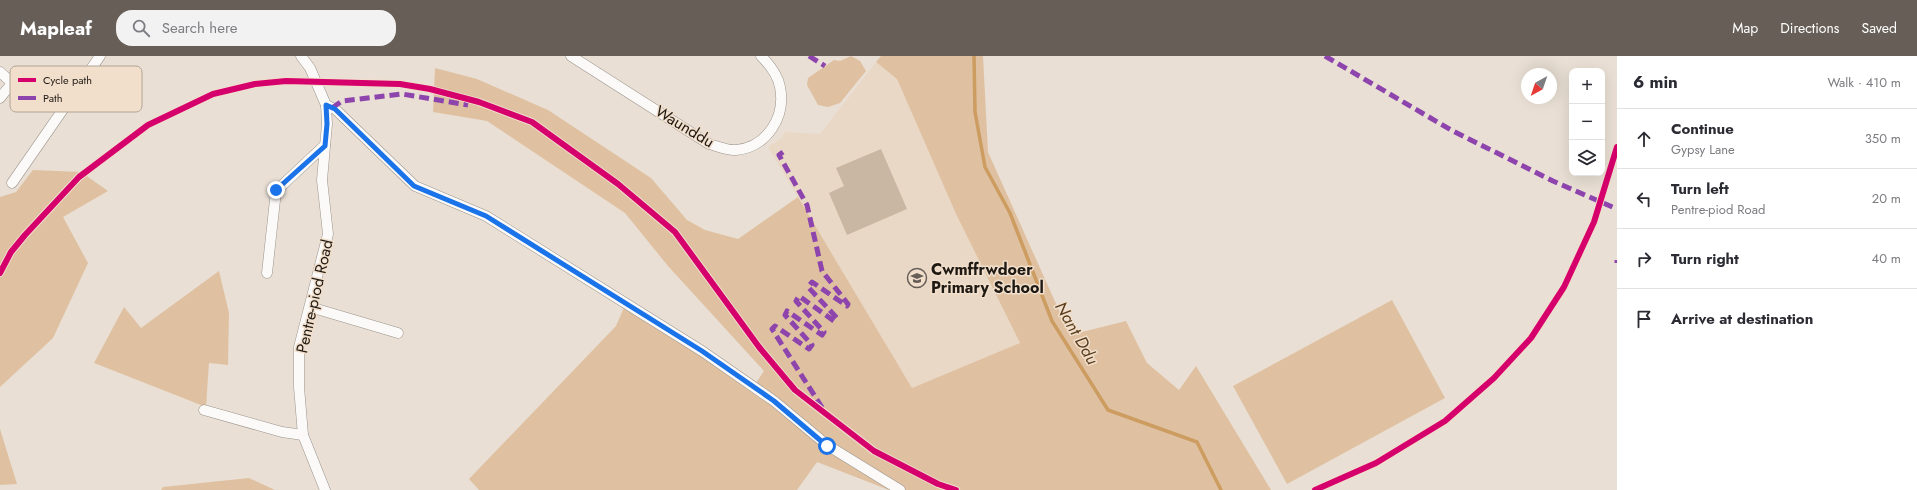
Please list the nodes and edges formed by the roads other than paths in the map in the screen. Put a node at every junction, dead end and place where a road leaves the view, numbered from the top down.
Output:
1 (100, 56) edge
2 (301, 56) edge
3 (570, 56) edge
4 (761, 56) edge
5 (93, 66) edge
6 (0, 72) edge
7 (10, 81) edge
8 (10, 86) edge
9 (0, 98) edge
10 (324, 101) junction
11 (60, 112) edge
12 (325, 146) junction
13 (12, 182) dead end
14 (267, 273) dead end
15 (310, 307) junction
16 (398, 333) dead end
17 (204, 410) dead end
18 (303, 435) junction
19 (325, 490) edge
20 (900, 490) edge

1 - 5 street
2 - 10 street, Pentre-piod Road
3 - 4 street, Waunddu
6 - 7 street
8 - 9 street
10 - 12 street, Pentre-piod Road
10 - 20 street
11 - 13 street
12 - 14 street
12 - 15 street, Pentre-piod Road
15 - 16 street
15 - 18 street, Pentre-piod Road
17 - 18 street
18 - 19 street, Pentre-piod Road

